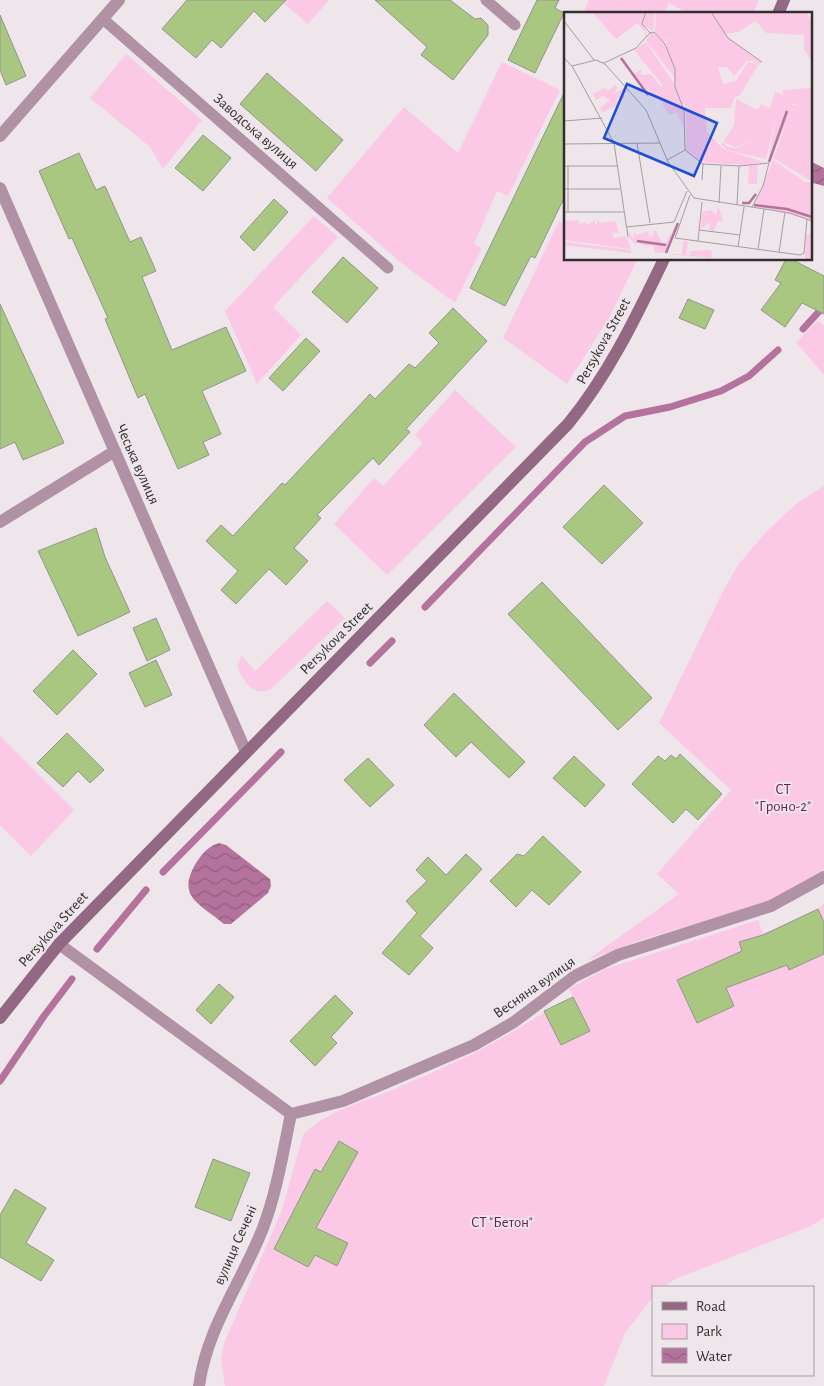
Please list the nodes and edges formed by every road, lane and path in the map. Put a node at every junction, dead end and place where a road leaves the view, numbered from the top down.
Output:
1 (119, 0) edge
2 (486, 0) edge
3 (784, 0) edge
4 (779, 12) edge
5 (103, 19) junction
6 (515, 25) dead end
7 (0, 136) edge
8 (0, 188) edge
9 (663, 260) edge
10 (388, 268) dead end
11 (114, 451) junction
12 (0, 522) edge
13 (246, 752) junction
14 (824, 877) edge
15 (59, 944) junction
16 (0, 1018) edge
17 (291, 1114) junction
18 (199, 1386) edge

1 - 5 street
2 - 6 lane
3 - 4 main road
5 - 7 street
5 - 10 lane, Заводська вулиця
8 - 11 street, Чеська вулиця
9 - 13 main road, Persykova Street
11 - 12 street
11 - 13 street, Чеська вулиця
13 - 15 main road, Persykova Street
14 - 17 street, Весняна вулиця
15 - 16 main road, Persykova Street
15 - 17 street
17 - 18 street, вулиця Сечені

